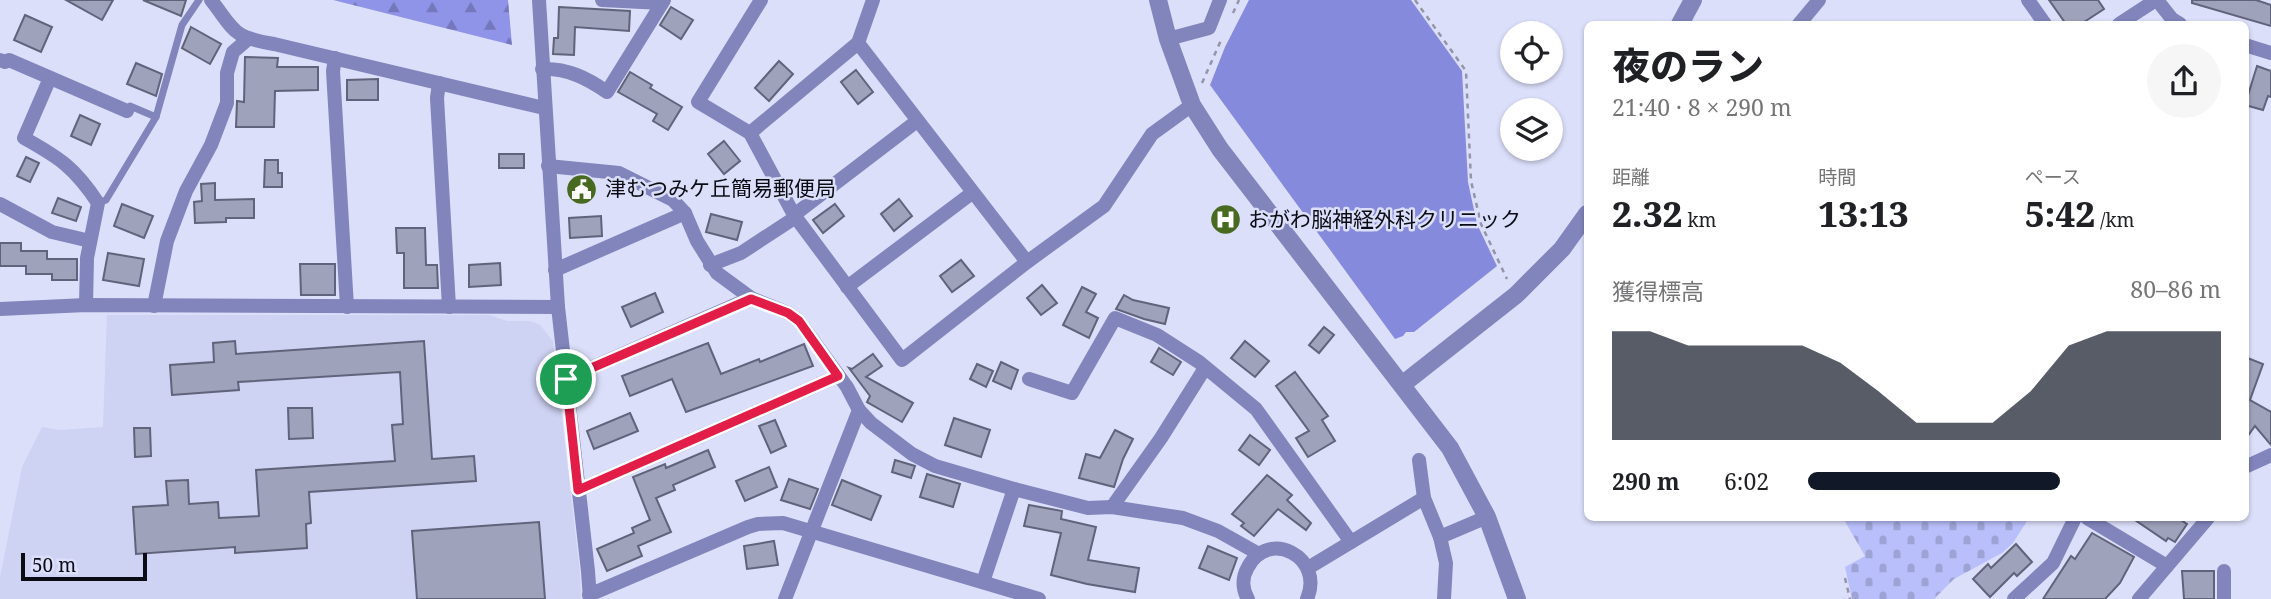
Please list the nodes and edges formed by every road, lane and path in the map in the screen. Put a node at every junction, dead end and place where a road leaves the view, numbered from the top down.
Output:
1 (199, 0) edge
2 (211, 0) edge
3 (539, 0) edge
4 (602, 0) edge
5 (761, 0) edge
6 (873, 0) edge
7 (1158, 0) edge
8 (1220, 0) edge
9 (1239, 0) edge
10 (1415, 0) edge
11 (1693, 0) edge
12 (1819, 0) edge
13 (2028, 0) edge
14 (2157, 0) edge
15 (663, 2) edge
16 (1682, 21) edge
17 (1802, 21) edge
18 (2043, 21) edge
19 (2124, 21) edge
20 (2175, 21) edge
21 (1228, 23) dead end
22 (1223, 35) dead end
23 (1168, 39) junction
24 (247, 40) junction
25 (858, 43) junction
26 (2249, 46) edge
27 (2271, 52) edge
28 (335, 58) junction
29 (0, 60) edge
30 (542, 69) junction
31 (50, 78) junction
32 (439, 83) junction
33 (1192, 105) junction
34 (544, 108) junction
35 (127, 111) joint
36 (156, 117) junction
37 (917, 121) junction
38 (750, 133) junction
39 (548, 166) junction
40 (972, 193) junction
41 (98, 203) junction
42 (0, 205) edge
43 (685, 213) junction
44 (795, 216) junction
45 (1584, 218) edge
46 (90, 242) junction
47 (1027, 262) junction
48 (710, 265) junction
49 (555, 270) junction
50 (846, 287) junction
51 (1516, 295) junction
52 (751, 299) junction
53 (86, 305) junction
54 (154, 306) junction
55 (347, 307) junction
56 (449, 307) junction
57 (558, 307) junction
58 (0, 309) edge
59 (1205, 368) junction
60 (838, 376) junction
61 (566, 379) junction
62 (1029, 379) dead end
63 (1403, 384) junction
64 (859, 410) junction
65 (2271, 455) edge
66 (1419, 460) dead end
67 (2249, 465) edge
68 (1013, 489) junction
69 (578, 490) junction
70 (1424, 498) junction
71 (1112, 507) junction
72 (1487, 517) junction
73 (2074, 521) edge
74 (2092, 521) edge
75 (2205, 521) edge
76 (813, 532) junction
77 (1440, 537) junction
78 (1351, 542) junction
79 (1259, 554) junction
80 (2167, 566) junction
81 (1308, 568) junction
82 (2224, 570) dead end
83 (1845, 578) dead end
84 (983, 582) junction
85 (589, 597) edge
86 (785, 599) edge
87 (1039, 599) edge
88 (1247, 599) edge
89 (1307, 599) edge
90 (1444, 599) edge
91 (1517, 599) edge
92 (1850, 599) edge
93 (2014, 599) edge
94 (2138, 599) edge
95 (2224, 599) edge

1 - 36 lane
2 - 24 street
3 - 30 street
4 - 15 street
5 - 38 street
6 - 25 street
7 - 23 street
8 - 23 street
9 - 21 path
10 - 51 path
11 - 16 street
12 - 17 street
13 - 18 street
14 - 19 street
14 - 20 street
15 - 30 street
22 - 33 path
23 - 33 street
24 - 28 street
24 - 54 street
25 - 37 street
25 - 38 street
26 - 27 street
28 - 32 street
28 - 55 street
29 - 31 street
30 - 34 street
31 - 35 street
31 - 41 street
32 - 34 street
32 - 56 street
33 - 47 street
33 - 63 street
34 - 39 street
35 - 36 lane
36 - 41 lane
37 - 40 street
37 - 44 street
38 - 44 street
39 - 43 street
39 - 49 street
40 - 47 street
40 - 50 street
41 - 46 street
42 - 46 street
43 - 48 street
43 - 49 street
44 - 48 street
44 - 50 street
45 - 51 street
46 - 53 street
47 - 50 street
48 - 52 street
49 - 57 street
51 - 63 street
52 - 60 street
52 - 61 street
53 - 54 street
53 - 58 street
54 - 55 street
55 - 56 street
56 - 57 street
57 - 61 street
59 - 62 street
59 - 71 street
59 - 78 street
60 - 64 street
60 - 69 street
61 - 69 street
63 - 72 street
64 - 68 street
64 - 76 street
65 - 67 street
66 - 70 street
68 - 71 street
68 - 84 street
69 - 85 street
70 - 77 street
70 - 78 street
71 - 79 street
72 - 77 street
72 - 91 street
73 - 93 street
74 - 80 street
75 - 80 street
76 - 84 street
76 - 85 street
76 - 86 street
77 - 90 street
78 - 81 street
79 - 81 street
79 - 88 street
80 - 94 street
81 - 89 street
82 - 95 street
83 - 92 path
84 - 87 street

